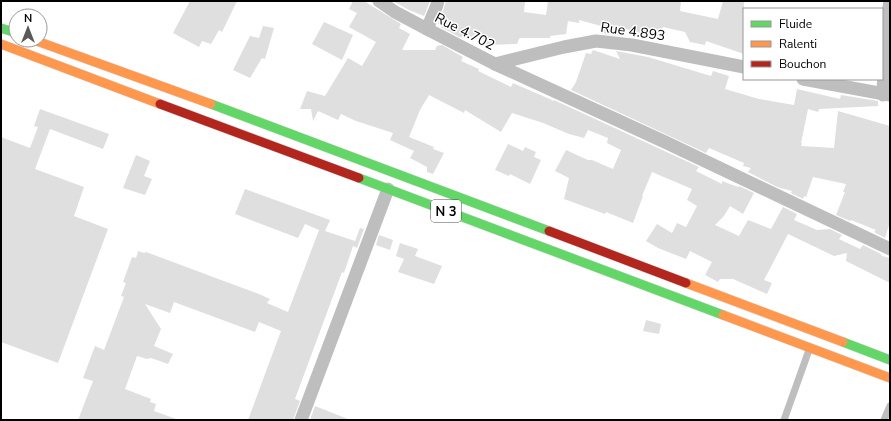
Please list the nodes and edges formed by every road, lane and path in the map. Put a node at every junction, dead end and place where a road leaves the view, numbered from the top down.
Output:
1 (378, 1) edge
2 (438, 1) edge
3 (890, 1) edge
4 (427, 29) junction
5 (1, 44) edge
6 (48, 45) edge
7 (81, 57) junction
8 (495, 64) junction
9 (743, 67) edge
10 (77, 72) junction
11 (809, 80) edge
12 (886, 95) edge
13 (388, 189) junction
14 (890, 248) edge
15 (632, 263) junction
16 (626, 278) junction
17 (810, 348) junction
18 (890, 360) edge
19 (890, 378) edge
20 (890, 406) edge
21 (301, 420) edge
22 (784, 420) edge
23 (884, 420) edge

1 - 4 street, Rue 4.702
2 - 4 street
3 - 12 street
4 - 8 street, Rue 4.702
5 - 10 highway, N 3
6 - 7 highway, N 3
7 - 10 highway
7 - 15 highway, N 3
8 - 9 street, Rue 4.893
8 - 14 street, Rue 4.702
10 - 13 highway, N 3
11 - 12 street
13 - 16 highway, N 3
13 - 21 street
15 - 16 highway
15 - 18 highway, N 3
16 - 17 highway, N 3
17 - 19 highway, N 3
17 - 22 lane
20 - 23 lane

